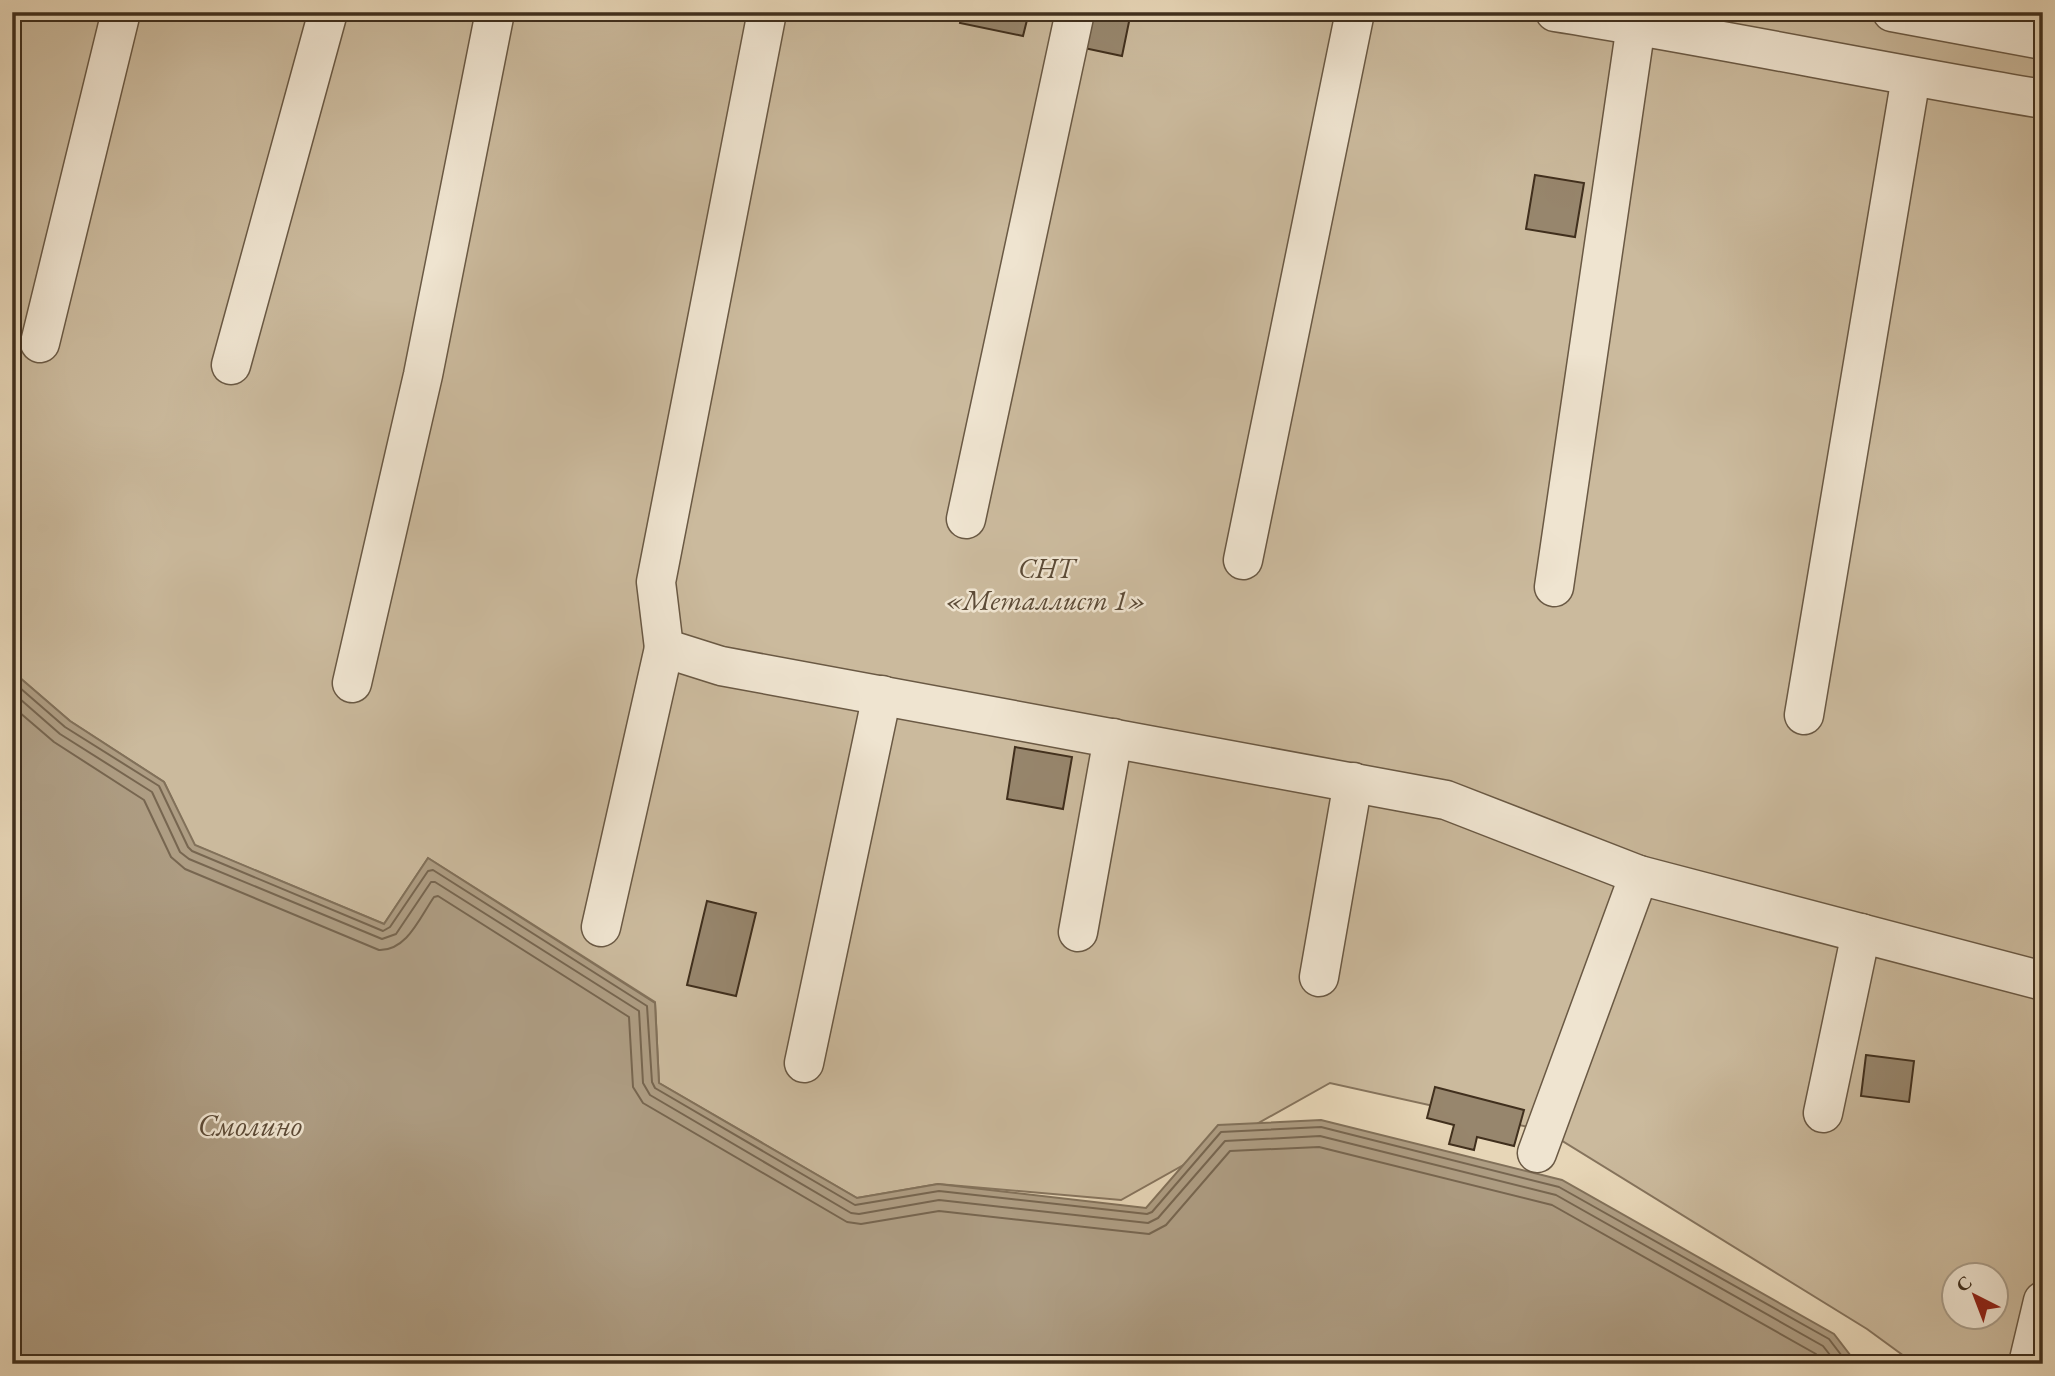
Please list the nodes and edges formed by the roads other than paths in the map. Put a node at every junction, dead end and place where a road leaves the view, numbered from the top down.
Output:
1 (121, 12) edge
2 (328, 12) edge
3 (495, 12) edge
4 (768, 12) edge
5 (1075, 12) edge
6 (1355, 12) edge
7 (1555, 12) edge
8 (1892, 12) edge
9 (1636, 25) junction
10 (2043, 40) edge
11 (1911, 77) junction
12 (2043, 99) edge
13 (40, 343) dead end
14 (231, 365) dead end
15 (967, 519) dead end
16 (1244, 560) dead end
17 (1554, 587) dead end
18 (664, 648) junction
19 (352, 683) dead end
20 (882, 695) junction
21 (1804, 715) dead end
22 (1113, 738) junction
23 (1353, 782) junction
24 (1639, 875) junction
25 (601, 927) dead end
26 (1078, 932) dead end
27 (1861, 933) junction
28 (1319, 977) dead end
29 (2043, 981) edge
30 (804, 1063) dead end
31 (1823, 1114) dead end
32 (1537, 1153) dead end
33 (2043, 1301) edge
34 (2028, 1364) edge

1 - 13 street
2 - 14 street
3 - 19 street
4 - 18 street
5 - 15 street
6 - 16 street
7 - 9 street
8 - 10 street
9 - 11 street
9 - 17 street
11 - 12 street
11 - 21 street
18 - 20 street
18 - 25 street
20 - 22 street
20 - 30 street
22 - 23 street
22 - 26 street
23 - 24 street
23 - 28 street
24 - 27 street
24 - 32 street
27 - 29 street
27 - 31 street
33 - 34 street

